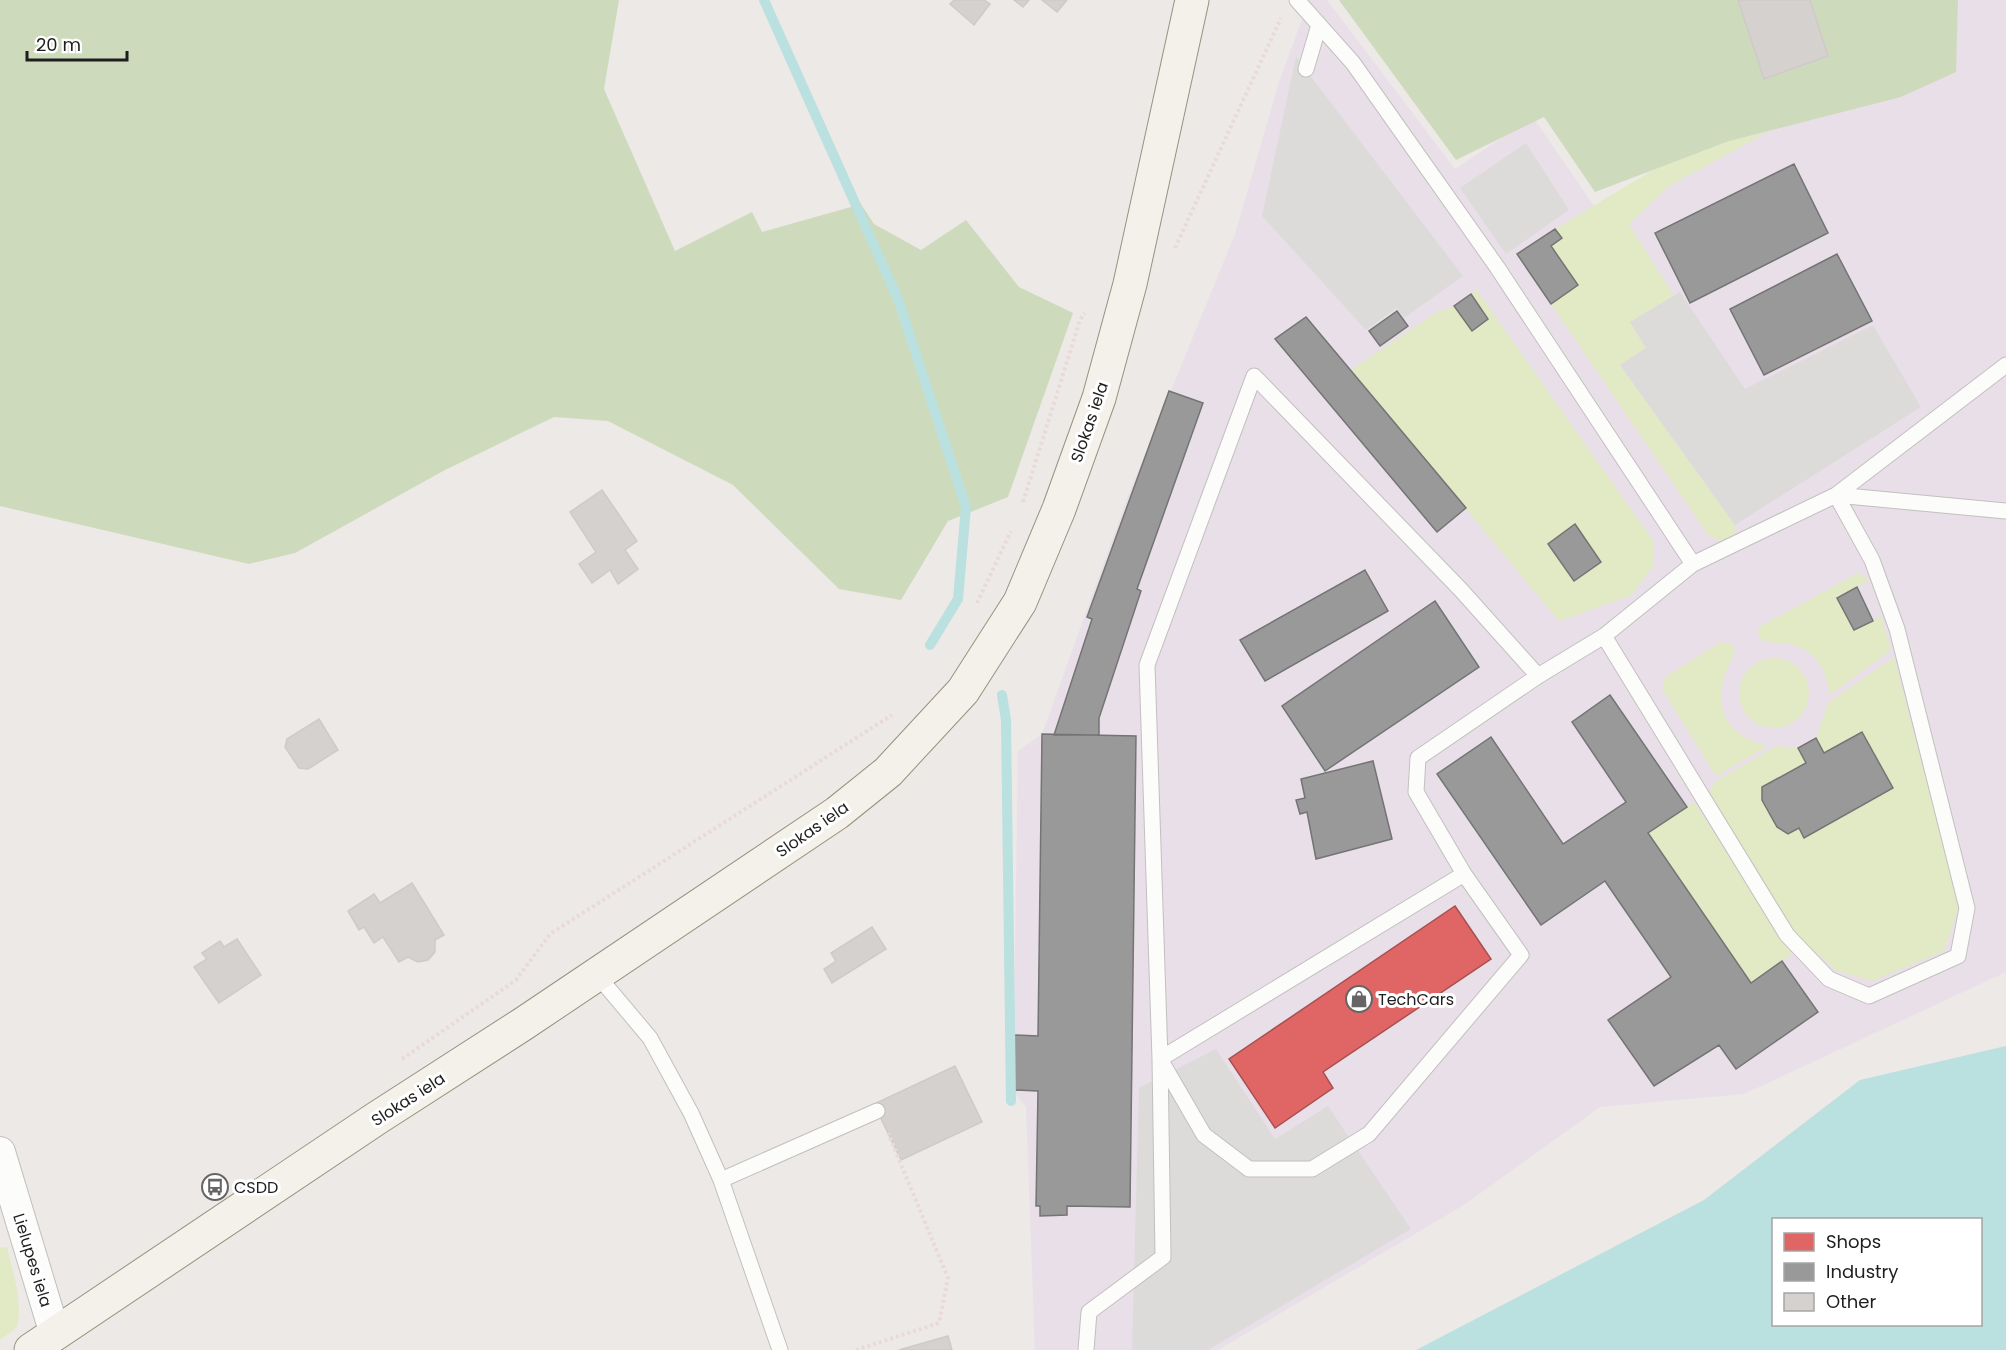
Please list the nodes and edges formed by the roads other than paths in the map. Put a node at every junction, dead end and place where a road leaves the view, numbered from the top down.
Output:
1 (1192, 0) edge
2 (1297, 0) edge
3 (1319, 25) junction
4 (1306, 69) dead end
5 (2006, 365) edge
6 (1836, 495) junction
7 (2006, 511) edge
8 (1693, 564) junction
9 (1604, 636) junction
10 (1538, 676) junction
11 (1464, 874) junction
12 (597, 975) junction
13 (1160, 1059) junction
14 (878, 1111) road end
15 (0, 1152) edge
16 (721, 1180) junction
17 (43, 1342) edge
18 (780, 1350) edge
19 (1086, 1350) edge

1 - 12 main road, Slokas iela
2 - 3 lane
3 - 4 lane
3 - 8 lane
5 - 6 lane
6 - 7 lane
6 - 8 lane
6 - 9 lane
8 - 9 lane
9 - 10 lane
10 - 11 lane
10 - 13 lane
11 - 13 lane
11 - 13 lane
12 - 16 lane
12 - 17 main road, Slokas iela
13 - 19 lane
14 - 16 lane
15 - 17 street, Lielupes iela
16 - 18 lane

